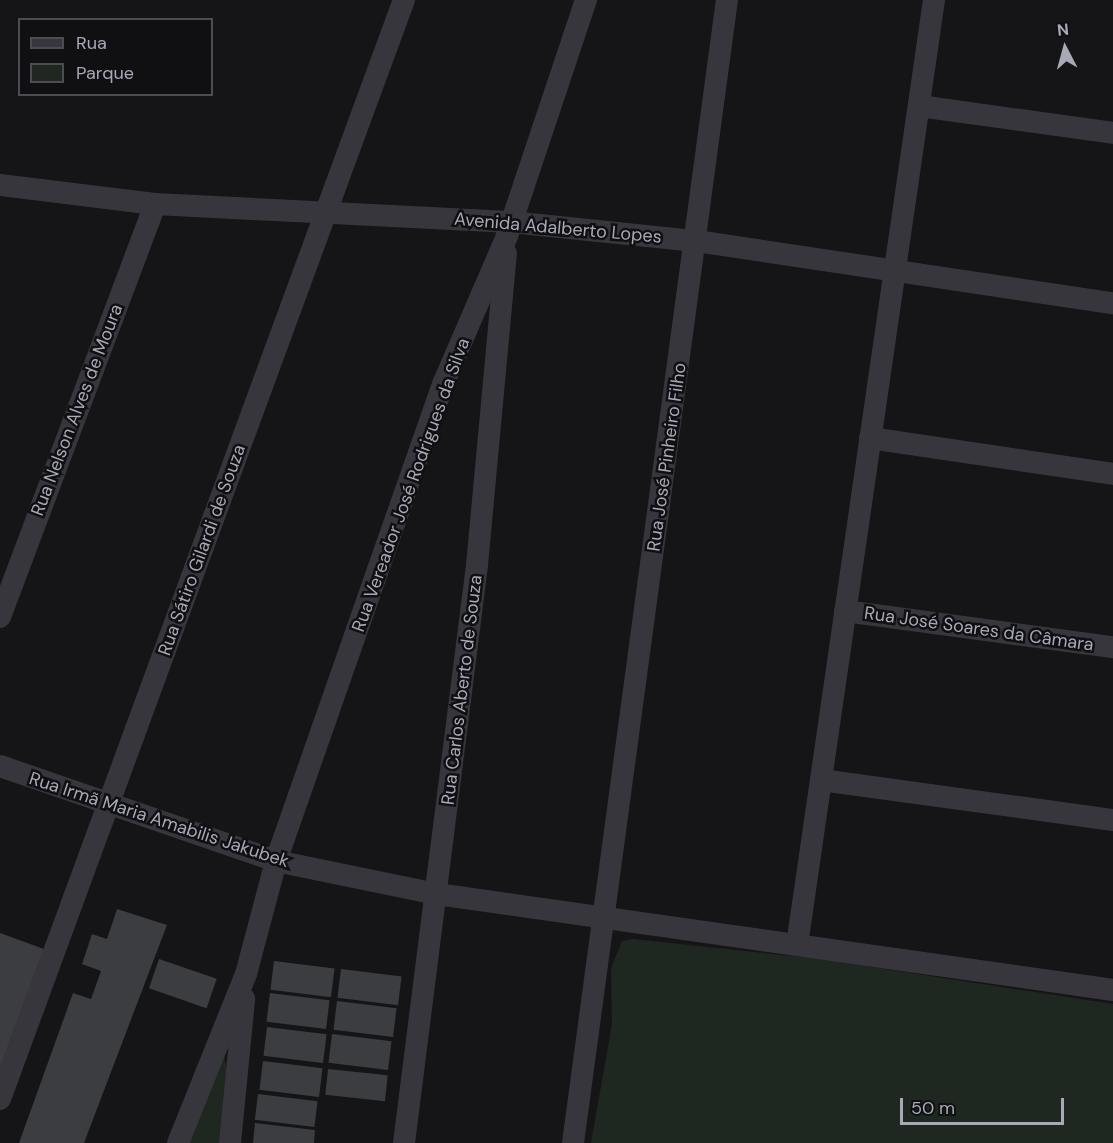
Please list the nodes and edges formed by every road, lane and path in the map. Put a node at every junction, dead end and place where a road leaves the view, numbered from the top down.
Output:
1 (404, 0) edge
2 (586, 0) edge
3 (727, 0) edge
4 (934, 0) edge
5 (919, 106) junction
6 (1113, 133) edge
7 (0, 185) edge
8 (155, 204) junction
9 (329, 209) junction
10 (509, 229) junction
11 (696, 241) junction
12 (894, 272) junction
13 (1113, 303) edge
14 (870, 438) junction
15 (1113, 474) edge
16 (845, 610) junction
17 (0, 617) edge
18 (1113, 647) edge
19 (0, 766) edge
20 (820, 780) junction
21 (107, 806) junction
22 (1113, 820) edge
23 (276, 861) junction
24 (437, 894) junction
25 (604, 914) junction
26 (796, 945) junction
27 (246, 974) junction
28 (1113, 990) edge
29 (0, 1099) edge
30 (178, 1143) edge
31 (230, 1143) edge
32 (404, 1143) edge
33 (573, 1143) edge

1 - 9 street, Rua Sátiro Gilardi de Souza
2 - 10 street, Rua Vereador José Rodrigues da Silva
3 - 11 street, Rua José Pinheiro Filho
4 - 5 street
5 - 6 street
5 - 12 street
7 - 8 street, Avenida Adalberto Lopes
8 - 9 street, Avenida Adalberto Lopes
8 - 17 street, Rua Nelson Alves de Moura
9 - 10 street, Avenida Adalberto Lopes
9 - 21 street, Rua Sátiro Gilardi de Souza
10 - 11 street, Avenida Adalberto Lopes
10 - 23 street, Rua Vereador José Rodrigues da Silva
10 - 24 street, Rua Carlos Aberto de Souza
11 - 12 street, Avenida Adalberto Lopes
11 - 25 street, Rua José Pinheiro Filho
12 - 13 street, Avenida Adalberto Lopes
12 - 14 street
14 - 15 street
14 - 16 street
16 - 18 street, Rua José Soares da Câmara
16 - 20 street
19 - 21 street, Rua Irmã Maria Amabilis Jakubek
20 - 22 street
20 - 26 street
21 - 23 street, Rua Irmã Maria Amabilis Jakubek
21 - 29 street, Rua Sátiro Gilardi de Souza
23 - 24 street, Rua Irmã Maria Amabilis Jakubek
23 - 27 street, Rua Vereador José Rodrigues da Silva
24 - 25 street, Rua Irmã Maria Amabilis Jakubek
24 - 32 street, Rua Carlos Aberto de Souza
25 - 26 street, Rua Irmã Maria Amabilis Jakubek
25 - 33 street, Rua José Pinheiro Filho
26 - 28 street, Rua Irmã Maria Amabilis Jakubek
27 - 30 street
27 - 31 street

